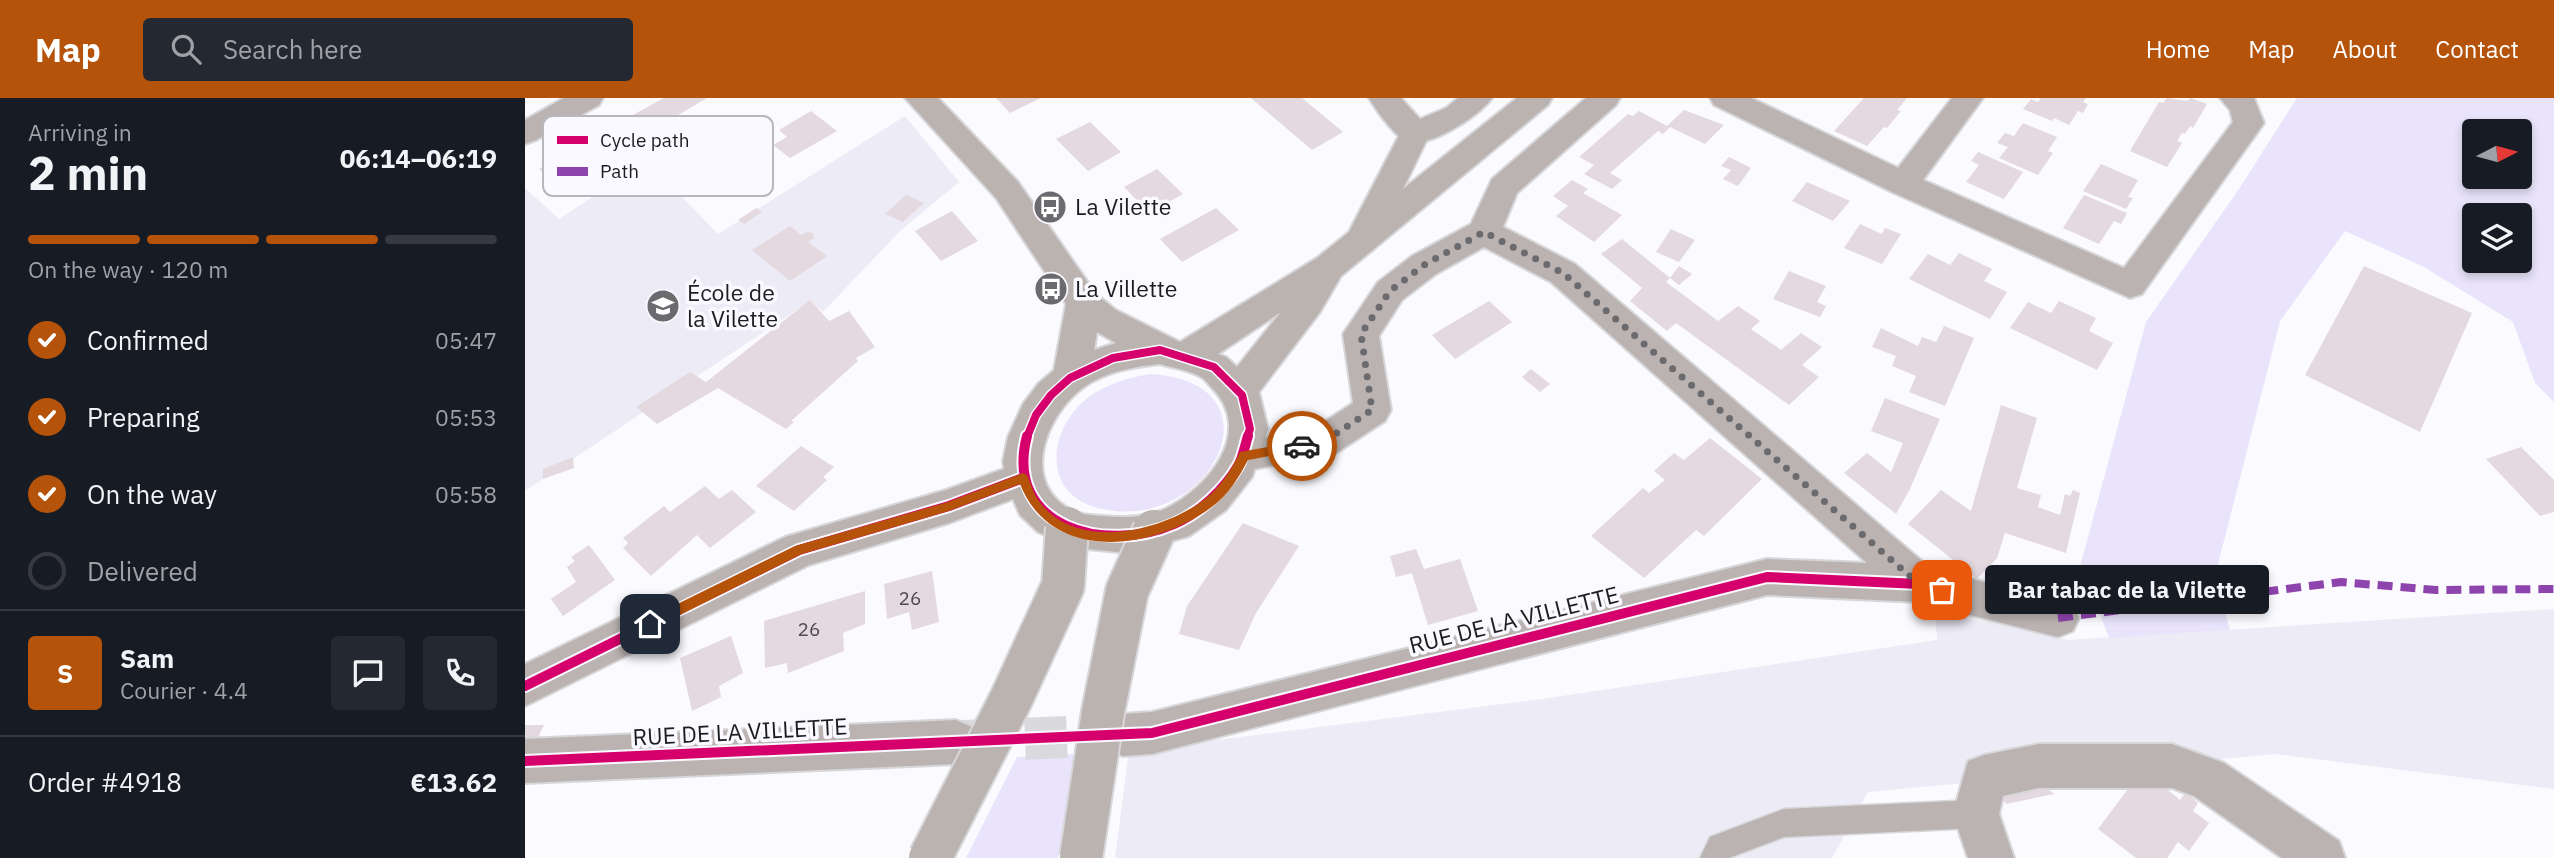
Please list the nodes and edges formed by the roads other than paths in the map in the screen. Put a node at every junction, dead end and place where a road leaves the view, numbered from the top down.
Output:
1 (588, 98) edge
2 (920, 98) edge
3 (1384, 98) edge
4 (1477, 98) edge
5 (1537, 98) edge
6 (1605, 98) edge
7 (1724, 98) edge
8 (1968, 98) edge
9 (2235, 98) edge
10 (556, 116) edge
11 (543, 123) edge
12 (525, 133) edge
13 (1415, 133) junction
14 (1903, 184) junction
15 (1484, 232) junction
16 (1361, 242) junction
17 (1329, 267) junction
18 (1084, 303) junction
19 (1175, 352) junction
20 (1071, 377) junction
21 (1240, 390) junction
22 (1244, 456) junction
23 (1023, 478) junction
24 (1067, 528) junction
25 (1154, 531) junction
26 (1919, 584) junction
27 (2059, 618) dead end
28 (525, 686) edge
29 (1123, 735) tunnel mouth
30 (956, 742) tunnel mouth
31 (525, 761) edge
32 (1976, 814) junction
33 (930, 858) edge
34 (1081, 858) edge
35 (1714, 858) edge
36 (1991, 858) edge
37 (2322, 858) edge

1 - 10 street
2 - 18 main road
3 - 13 street
4 - 13 street
5 - 16 main road
6 - 15 street
7 - 14 street
8 - 14 street
9 - 14 street
11 - 12 street
13 - 16 main road
15 - 22 street
15 - 26 street, RUE DE LA VILLETTE
16 - 17 main road
17 - 19 main road
17 - 21 main road
18 - 19 main road
18 - 20 main road
19 - 20 main road
19 - 21 main road
20 - 23 main road
21 - 22 main road
22 - 25 main road
23 - 24 main road
23 - 28 street
24 - 25 main road
24 - 33 main road, bridge
25 - 34 main road, bridge
26 - 27 street, RUE DE LA VILLETTE
26 - 29 street, RUE DE LA VILLETTE
30 - 31 street, RUE DE LA VILLETTE
32 - 35 lane
32 - 36 street
32 - 37 street

